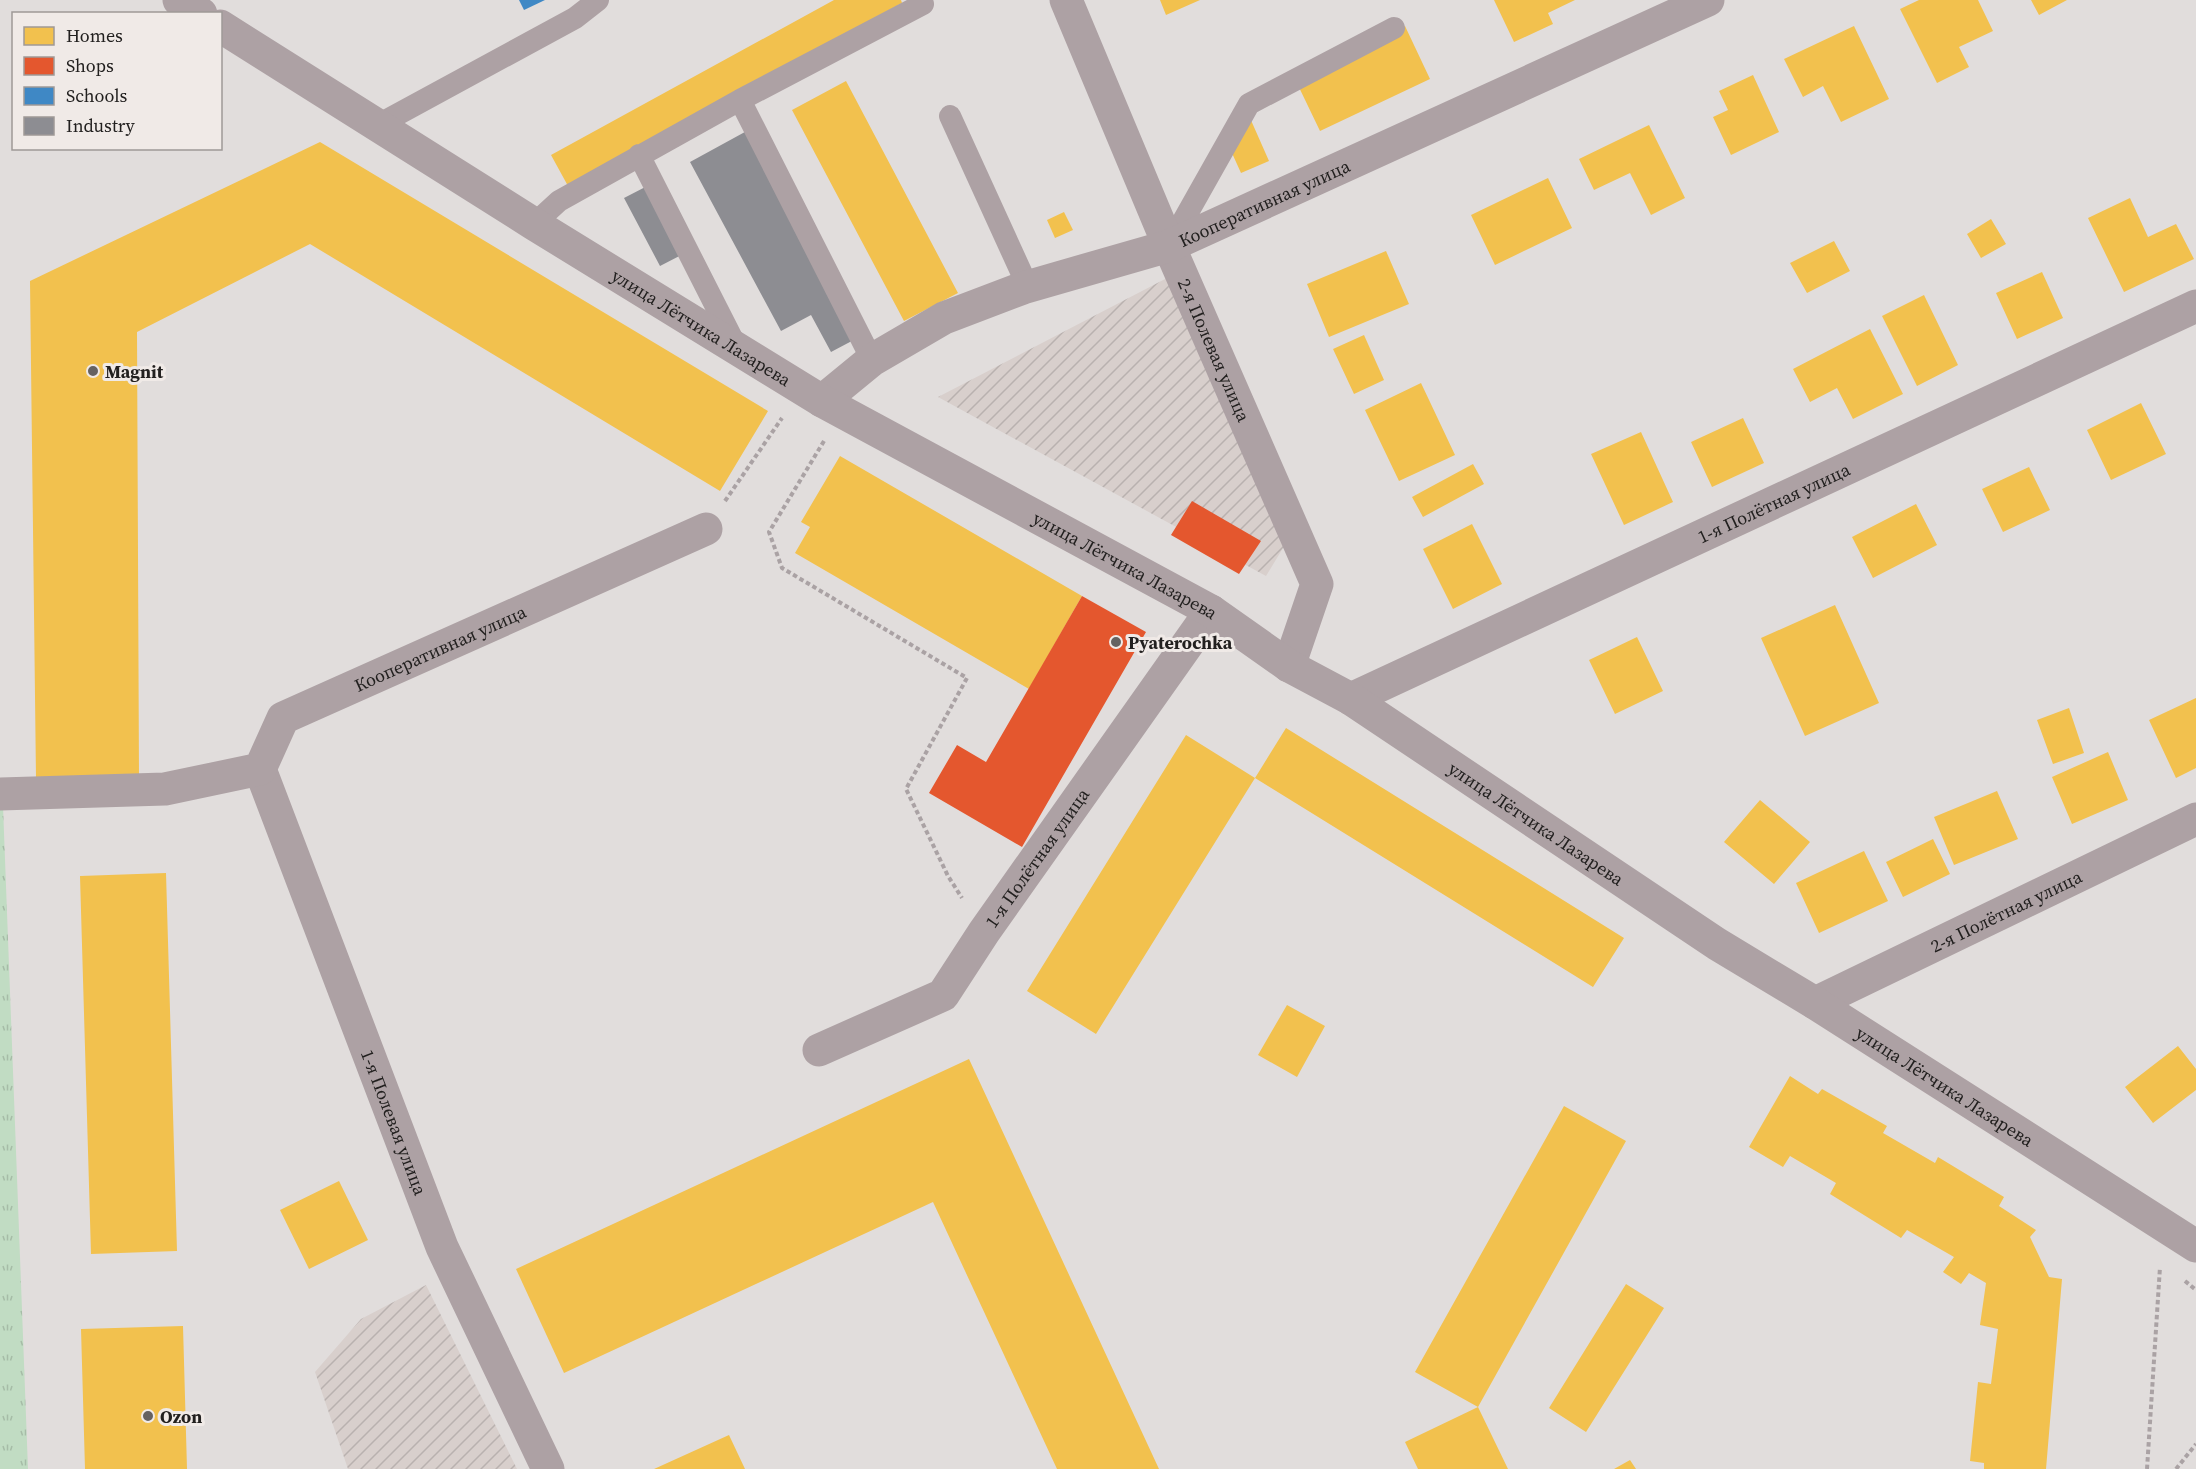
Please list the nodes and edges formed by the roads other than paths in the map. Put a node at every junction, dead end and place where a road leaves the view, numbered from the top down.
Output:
1 (179, 0) edge
2 (598, 0) edge
3 (1066, 0) edge
4 (1708, 0) edge
5 (923, 4) dead end
6 (198, 12) edge
7 (222, 27) edge
8 (1394, 28) dead end
9 (740, 100) junction
10 (950, 116) dead end
11 (378, 125) junction
12 (639, 155) junction
13 (534, 224) junction
14 (1168, 246) junction
15 (1028, 287) junction
16 (2196, 306) edge
17 (737, 349) junction
18 (872, 360) junction
19 (822, 401) junction
20 (706, 529) road end
21 (1211, 611) junction
22 (1290, 666) junction
23 (1351, 699) junction
24 (260, 769) junction
25 (0, 794) edge
26 (2196, 819) edge
27 (1815, 1003) junction
28 (819, 1050) dead end
29 (2196, 1246) edge
30 (548, 1469) edge

1 - 6 street
2 - 11 lane
3 - 14 street, 2-я Полевая улица
4 - 14 street, Кооперативная улица
5 - 9 lane
7 - 11 street, улица Лётчика Лазарева
8 - 14 lane
9 - 12 lane
9 - 18 lane
10 - 15 lane
11 - 13 street, улица Лётчика Лазарева
12 - 13 lane
12 - 17 lane
13 - 17 street, улица Лётчика Лазарева
14 - 15 street, Кооперативная улица
14 - 22 street, 2-я Полевая улица
15 - 18 street, Кооперативная улица
16 - 23 street, 1-я Полётная улица
17 - 19 street, улица Лётчика Лазарева
18 - 19 street, Кооперативная улица
19 - 21 street, улица Лётчика Лазарева
20 - 24 street, Кооперативная улица
21 - 22 street, улица Лётчика Лазарева
21 - 28 street, 1-я Полётная улица
22 - 23 street, улица Лётчика Лазарева
23 - 27 street, улица Лётчика Лазарева
24 - 25 street
24 - 30 street, 1-я Полевая улица
26 - 27 street, 2-я Полётная улица
27 - 29 street, улица Лётчика Лазарева

